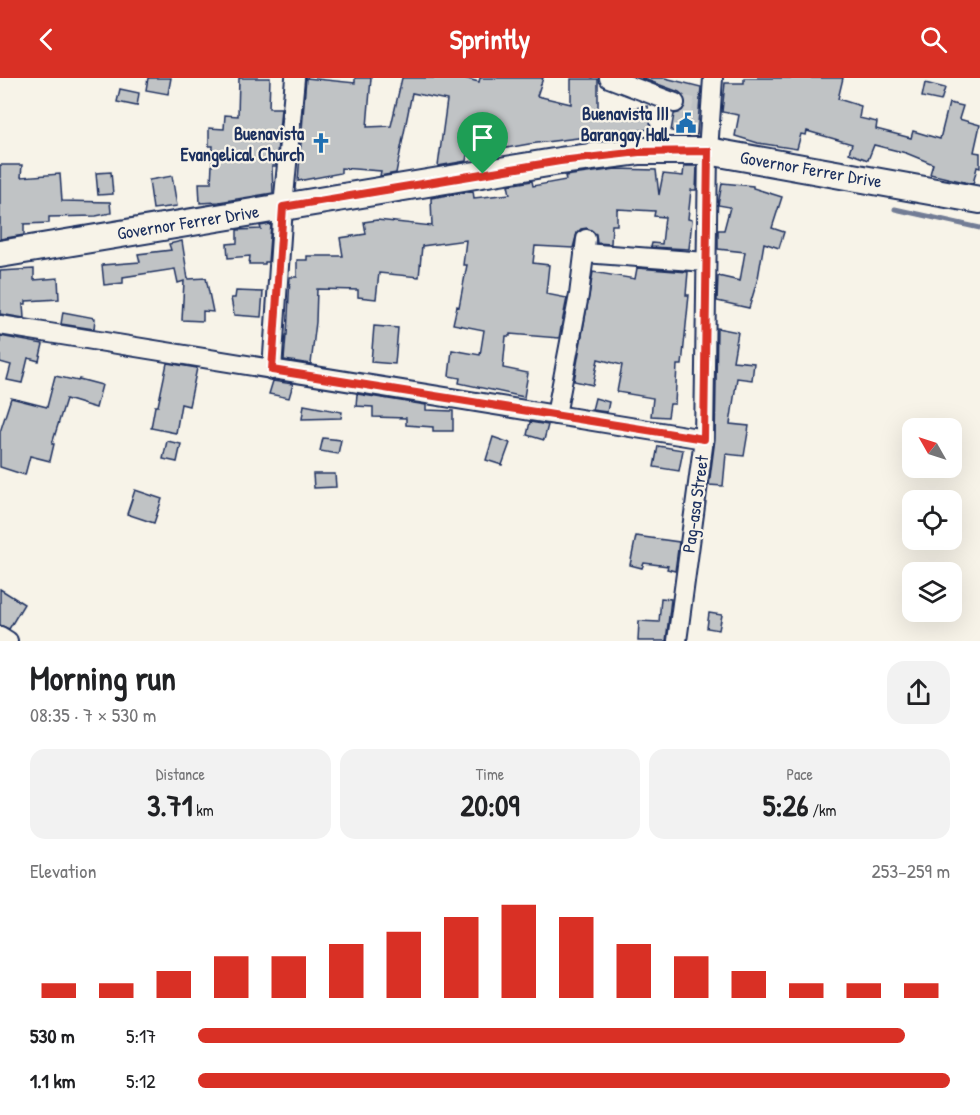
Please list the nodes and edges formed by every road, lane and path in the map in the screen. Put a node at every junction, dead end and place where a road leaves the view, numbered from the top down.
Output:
1 (295, 78) edge
2 (609, 78) edge
3 (713, 78) edge
4 (675, 103) tunnel mouth
5 (708, 151) junction
6 (980, 200) edge
7 (283, 207) junction
8 (0, 254) edge
9 (706, 262) junction
10 (0, 325) edge
11 (272, 370) junction
12 (556, 415) junction
13 (704, 439) junction
14 (0, 636) edge
15 (8, 641) edge
16 (677, 641) edge

1 - 7 street
2 - 4 street
3 - 5 street, Pag-asa Street
5 - 6 main road, Governor Ferrer Drive
5 - 7 main road, Governor Ferrer Drive
5 - 9 street, Pag-asa Street
7 - 8 main road, Governor Ferrer Drive
7 - 11 street
9 - 12 street
9 - 13 street, Pag-asa Street
10 - 11 street
11 - 12 street
12 - 13 street
13 - 16 street, Pag-asa Street
14 - 15 street

